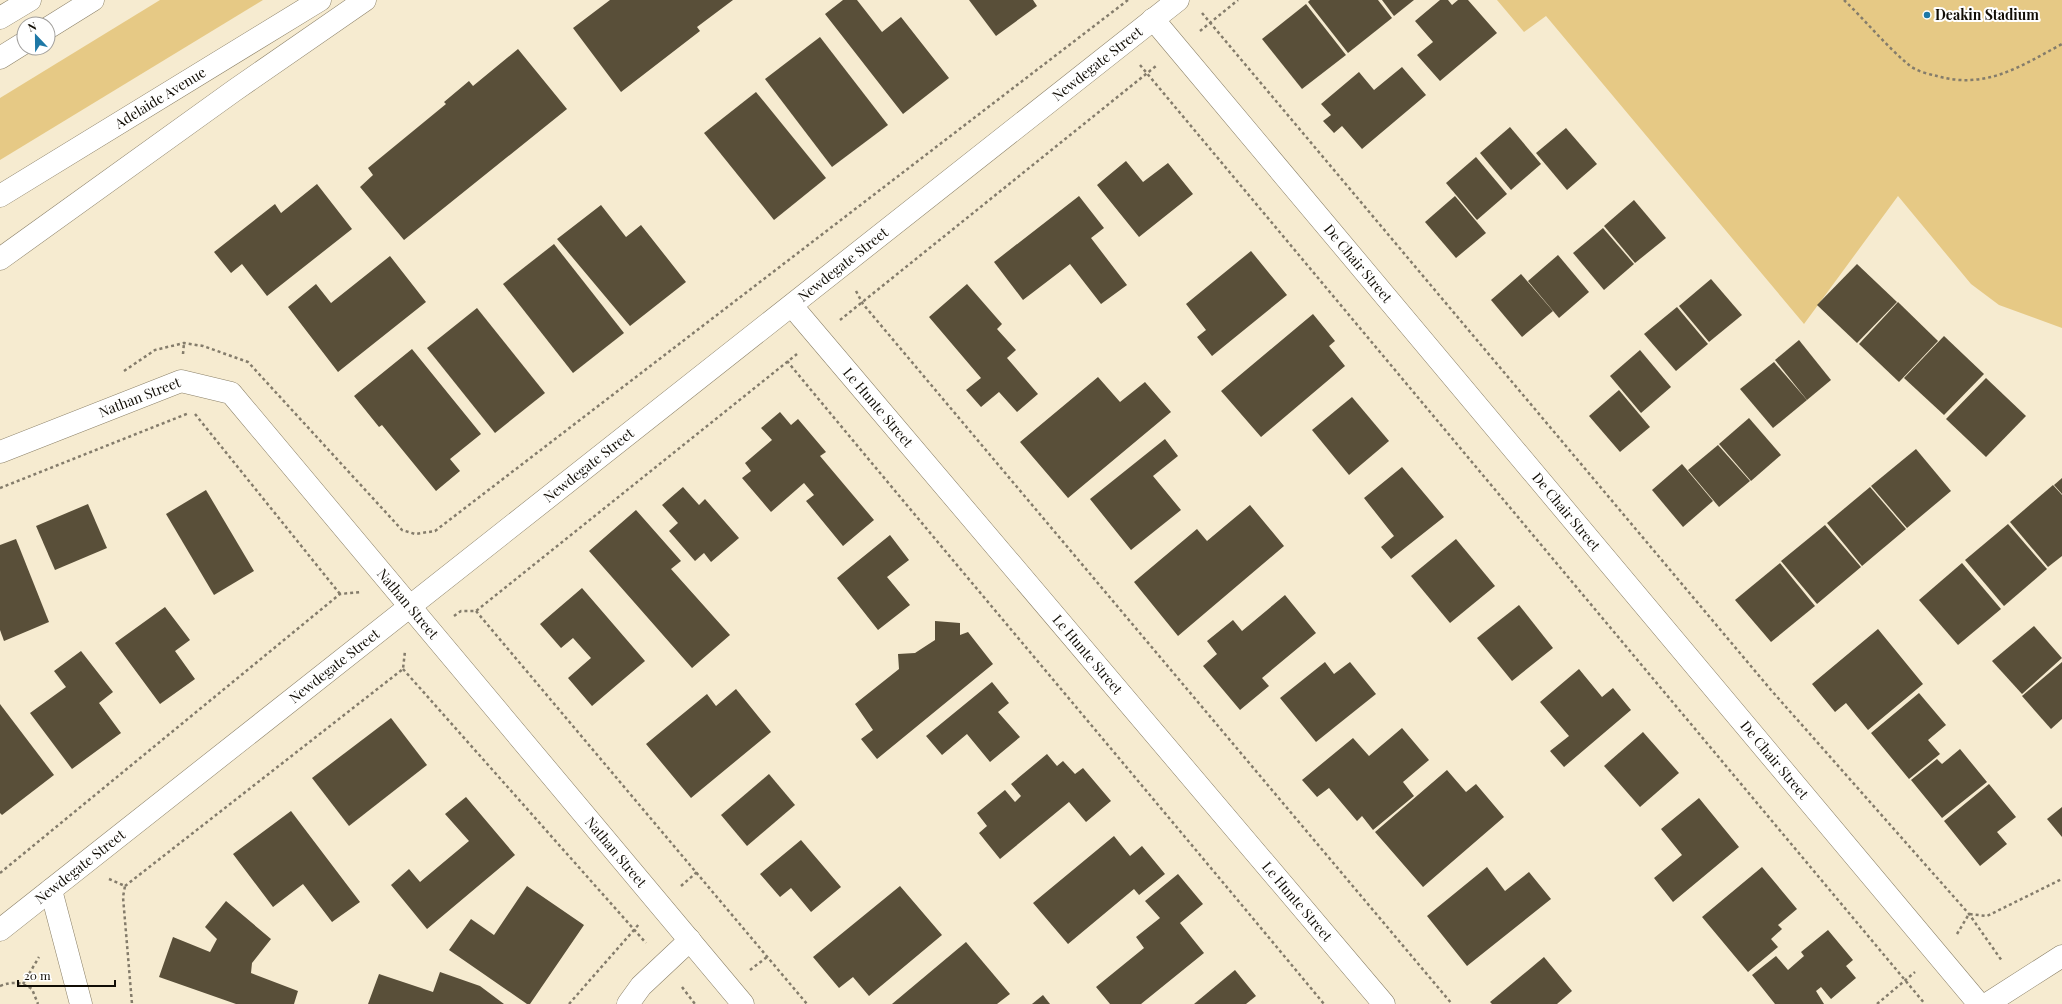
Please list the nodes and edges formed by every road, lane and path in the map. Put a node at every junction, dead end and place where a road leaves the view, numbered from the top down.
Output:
1 (30, 0) edge
2 (93, 0) edge
3 (320, 0) edge
4 (365, 0) edge
5 (1128, 0) edge
6 (1178, 0) edge
7 (1238, 0) edge
8 (1844, 0) edge
9 (1201, 11) dead end
10 (0, 18) edge
11 (1154, 19) junction
12 (1102, 20) junction
13 (1210, 22) junction
14 (56, 23) edge
15 (1122, 44) junction
16 (2062, 44) edge
17 (16, 48) edge
18 (1178, 49) junction
19 (0, 58) edge
20 (1147, 73) junction
21 (0, 196) edge
22 (819, 238) junction
23 (0, 259) edge
24 (842, 265) junction
25 (863, 304) junction
26 (792, 306) junction
27 (818, 337) junction
28 (787, 361) junction
29 (0, 452) edge
30 (0, 488) edge
31 (447, 524) dead end
32 (410, 606) junction
33 (405, 651) dead end
34 (403, 669) junction
35 (85, 863) junction
36 (697, 872) junction
37 (0, 873) edge
38 (2062, 878) edge
39 (125, 886) junction
40 (51, 890) junction
41 (660, 905) junction
42 (1969, 914) junction
43 (634, 928) junction
44 (0, 930) edge
45 (690, 940) junction
46 (1936, 952) junction
47 (2062, 956) edge
48 (664, 965) junction
49 (1905, 981) junction
50 (2017, 983) junction
51 (0, 986) edge
52 (38, 1004) edge
53 (81, 1004) edge
54 (132, 1004) edge
55 (569, 1004) edge
56 (628, 1004) edge
57 (695, 1004) edge
58 (743, 1004) edge
59 (807, 1004) edge
60 (1324, 1004) edge
61 (1384, 1004) edge
62 (1452, 1004) edge
63 (1877, 1004) edge
64 (1925, 1004) edge
65 (1979, 1004) edge
66 (1987, 1004) edge

1 - 10 main road
2 - 14 main road
3 - 21 main road, Adelaide Avenue
4 - 23 main road
5 - 12 path
6 - 11 main road, Newdegate Street
7 - 13 path
8 - 16 path
9 - 13 path
11 - 15 main road, Newdegate Street
11 - 18 main road, De Chair Street
12 - 15 path
12 - 22 path
13 - 18 path
13 - 42 path
15 - 20 path
15 - 24 main road, Newdegate Street
17 - 19 main road
18 - 20 path
18 - 46 main road, De Chair Street
20 - 25 path
20 - 49 path
22 - 24 path
22 - 31 path
24 - 25 path
24 - 26 main road, Newdegate Street
25 - 27 path
25 - 62 path
26 - 27 main road, Le Hunte Street
26 - 32 main road, Newdegate Street
27 - 28 path
27 - 61 main road, Le Hunte Street
28 - 36 path
28 - 60 path
29 - 32 main road, Nathan Street
30 - 37 path
32 - 35 main road, Newdegate Street
32 - 41 main road, Nathan Street
33 - 34 path
34 - 39 path
34 - 43 path
35 - 39 path
35 - 40 main road, Newdegate Street
36 - 41 path
36 - 59 path
38 - 42 path
39 - 54 path
40 - 44 main road, Newdegate Street
40 - 53 main road
41 - 43 path
41 - 45 main road, Nathan Street
42 - 46 path
42 - 50 path
43 - 48 path
43 - 55 path
45 - 48 main road
45 - 58 main road, Nathan Street
46 - 49 path
46 - 65 main road, De Chair Street
47 - 50 main road
48 - 56 main road
48 - 57 path
49 - 63 path
49 - 64 path
50 - 66 main road
51 - 52 path

